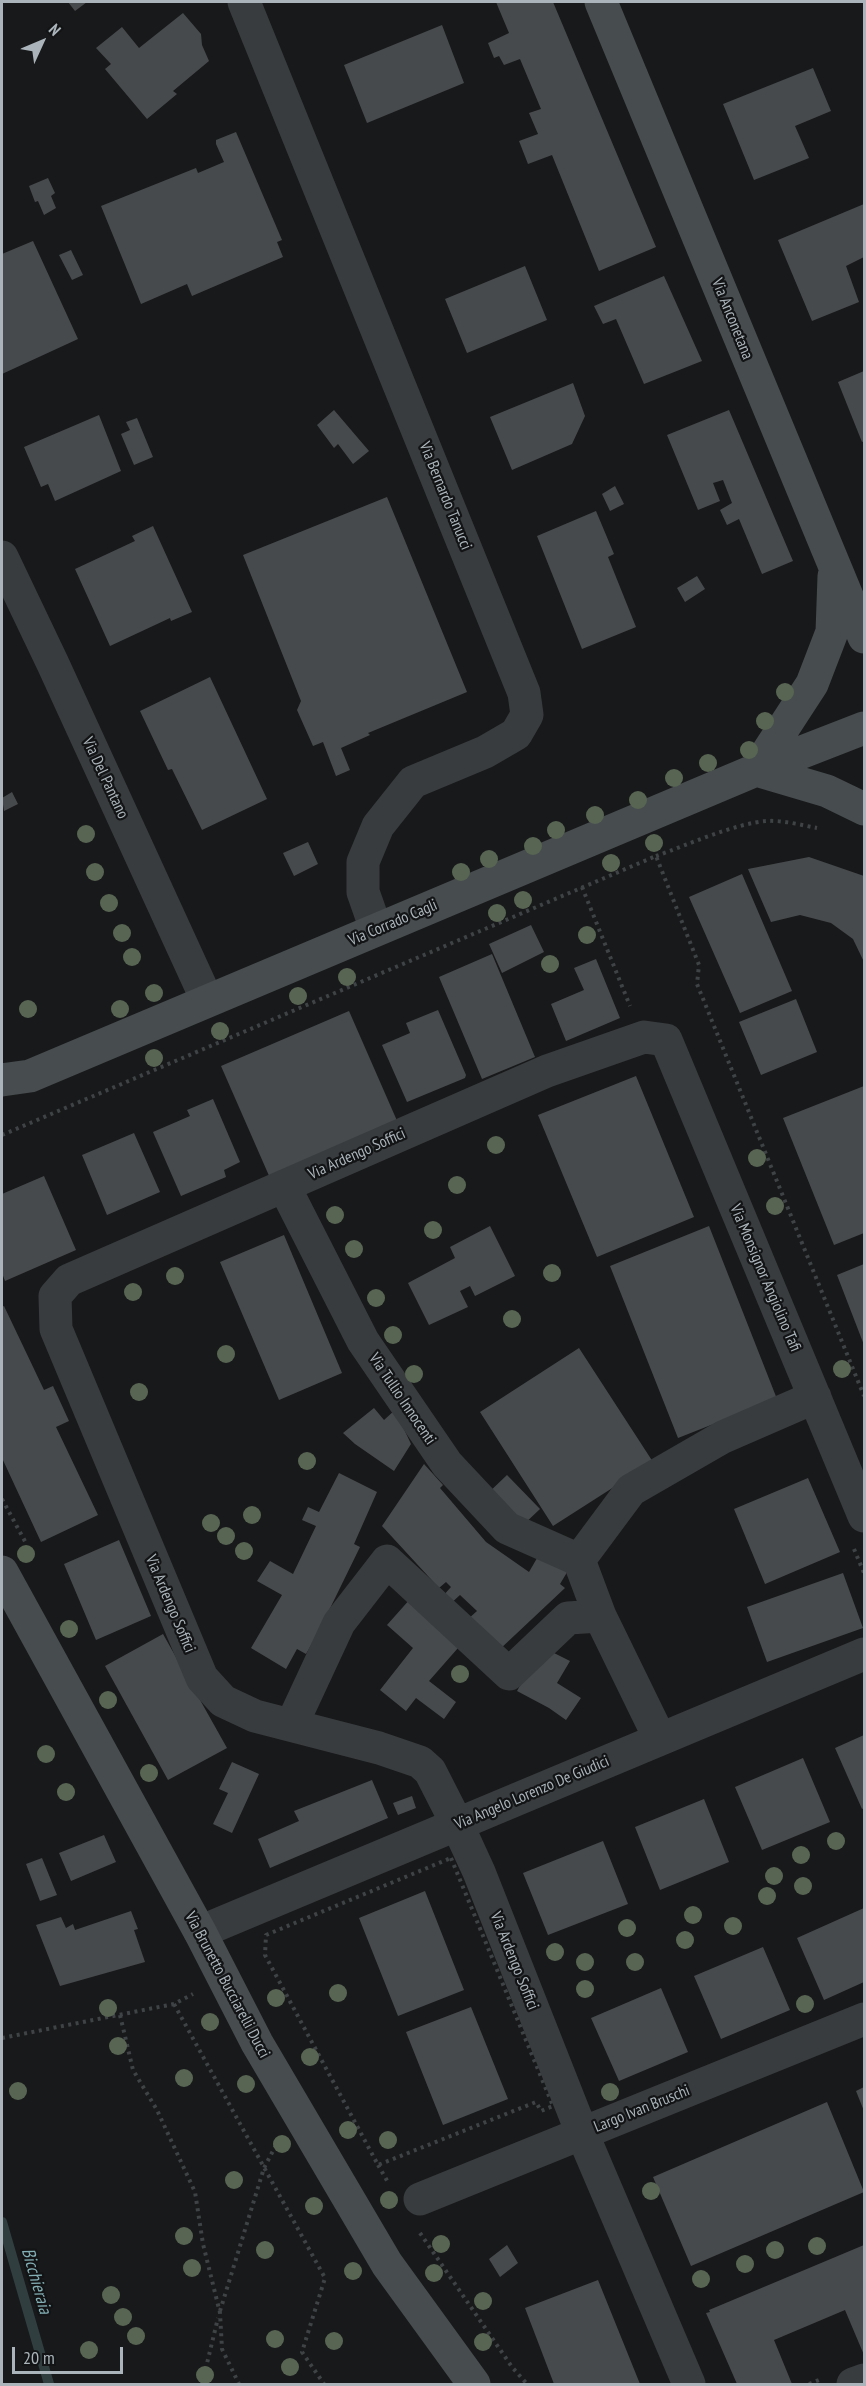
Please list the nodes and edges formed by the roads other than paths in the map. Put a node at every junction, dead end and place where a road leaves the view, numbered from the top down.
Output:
1 (244, 2) edge
2 (601, 2) edge
3 (2, 557) edge
4 (835, 568) junction
5 (864, 637) edge
6 (864, 728) edge
7 (756, 770) junction
8 (864, 809) edge
9 (376, 929) junction
10 (207, 1000) junction
11 (666, 1040) joint
12 (16, 1078) edge
13 (2, 1100) edge
14 (284, 1186) junction
15 (815, 1397) junction
16 (858, 1529) edge
17 (579, 1560) junction
18 (2, 1572) edge
19 (600, 1616) junction
20 (864, 1654) edge
21 (292, 1724) junction
22 (660, 1739) junction
23 (457, 1824) junction
24 (200, 1932) junction
25 (864, 2019) edge
26 (582, 2133) junction
27 (420, 2199) dead end
28 (864, 2380) edge
29 (474, 2385) edge
30 (689, 2385) edge
31 (853, 2385) edge

1 - 9 street, Via Bernardo Tanucci
2 - 4 main road, Via Anconetana
3 - 10 street, Via Del Pantano
4 - 5 main road, Via Anconetana
4 - 7 main road
6 - 7 main road, Via Corrado Cagli
7 - 8 main road
7 - 9 main road, Via Corrado Cagli
9 - 10 main road, Via Corrado Cagli
10 - 12 main road, Via Corrado Cagli
11 - 14 street, Via Ardengo Soffici
11 - 15 street, Via Monsignor Angiolino Tafi
12 - 13 main road, Via Corrado Cagli
14 - 17 street, Via Tullio Innocenti
14 - 21 street, Via Ardengo Soffici
15 - 16 street, Via Monsignor Angiolino Tafi
15 - 17 street
17 - 19 street
18 - 24 main road, Via Brunetto Bucciarelli Ducci
19 - 21 street
19 - 22 street
20 - 22 street, Via Angelo Lorenzo De Giudici
21 - 23 street, Via Ardengo Soffici
22 - 23 street, Via Angelo Lorenzo De Giudici
23 - 24 street, Via Angelo Lorenzo De Giudici
23 - 26 street, Via Ardengo Soffici
24 - 29 main road, Via Brunetto Bucciarelli Ducci
25 - 26 street, Largo Ivan Bruschi
26 - 27 street, Largo Ivan Bruschi
26 - 30 street, Via Ardengo Soffici
28 - 31 street

